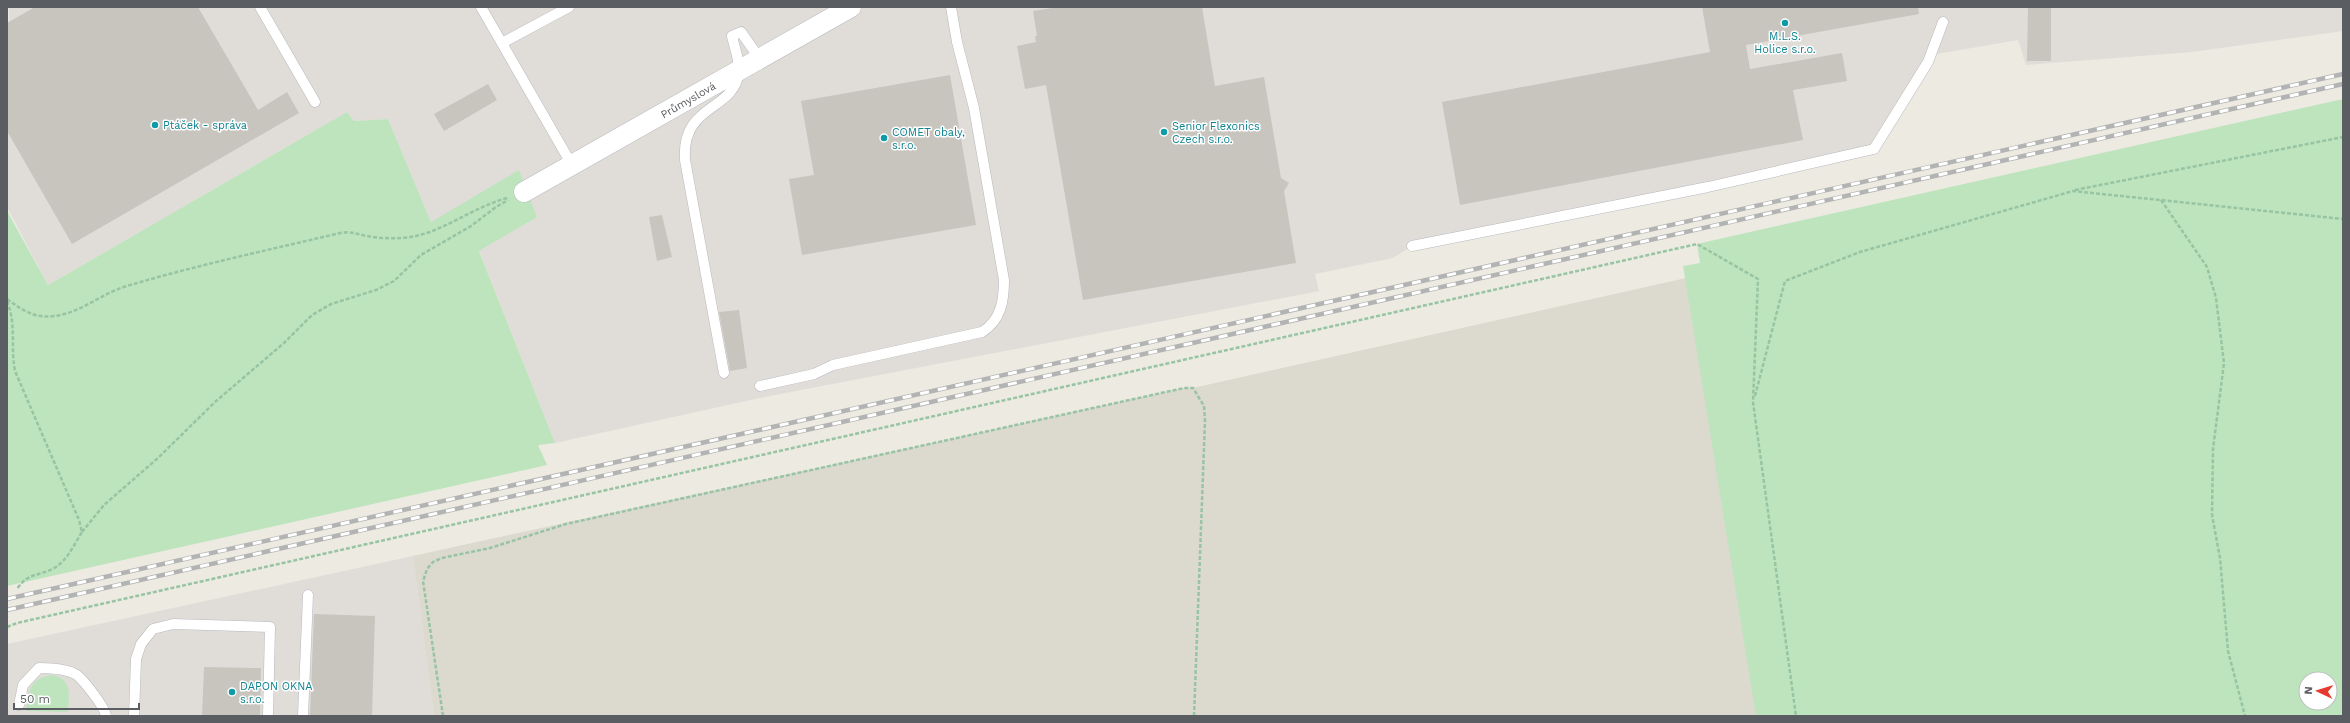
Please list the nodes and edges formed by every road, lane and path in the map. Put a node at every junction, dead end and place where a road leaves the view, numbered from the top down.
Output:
1 (260, 7) edge
2 (481, 7) edge
3 (569, 7) edge
4 (851, 7) edge
5 (951, 7) edge
6 (1943, 22) dead end
7 (502, 43) junction
8 (760, 58) junction
9 (739, 70) junction
10 (315, 102) dead end
11 (2343, 137) edge
12 (572, 166) junction
13 (2073, 191) junction
14 (524, 192) junction
15 (2162, 200) junction
16 (2343, 219) edge
17 (1412, 246) dead end
18 (7, 300) edge
19 (724, 373) dead end
20 (760, 386) dead end
21 (1753, 402) junction
22 (82, 532) junction
23 (17, 589) dead end
24 (308, 595) dead end
25 (7, 627) edge
26 (19, 705) dead end
27 (106, 716) edge
28 (134, 716) edge
29 (268, 716) edge
30 (303, 716) edge
31 (443, 716) edge
32 (1194, 716) edge
33 (1796, 716) edge
34 (2245, 716) edge

1 - 10 lane
2 - 7 lane
3 - 7 lane
4 - 8 street, Průmyslová
5 - 20 lane
6 - 17 lane
7 - 12 lane
8 - 9 street, Průmyslová
8 - 9 lane
9 - 12 street, Průmyslová
9 - 19 lane
11 - 13 path
12 - 14 street, Průmyslová
13 - 15 path
13 - 21 path
14 - 18 path
14 - 22 path
15 - 16 path
15 - 34 path
18 - 22 path
21 - 25 path
21 - 33 path
22 - 23 path
24 - 30 lane
26 - 27 lane
28 - 29 lane
31 - 32 path

